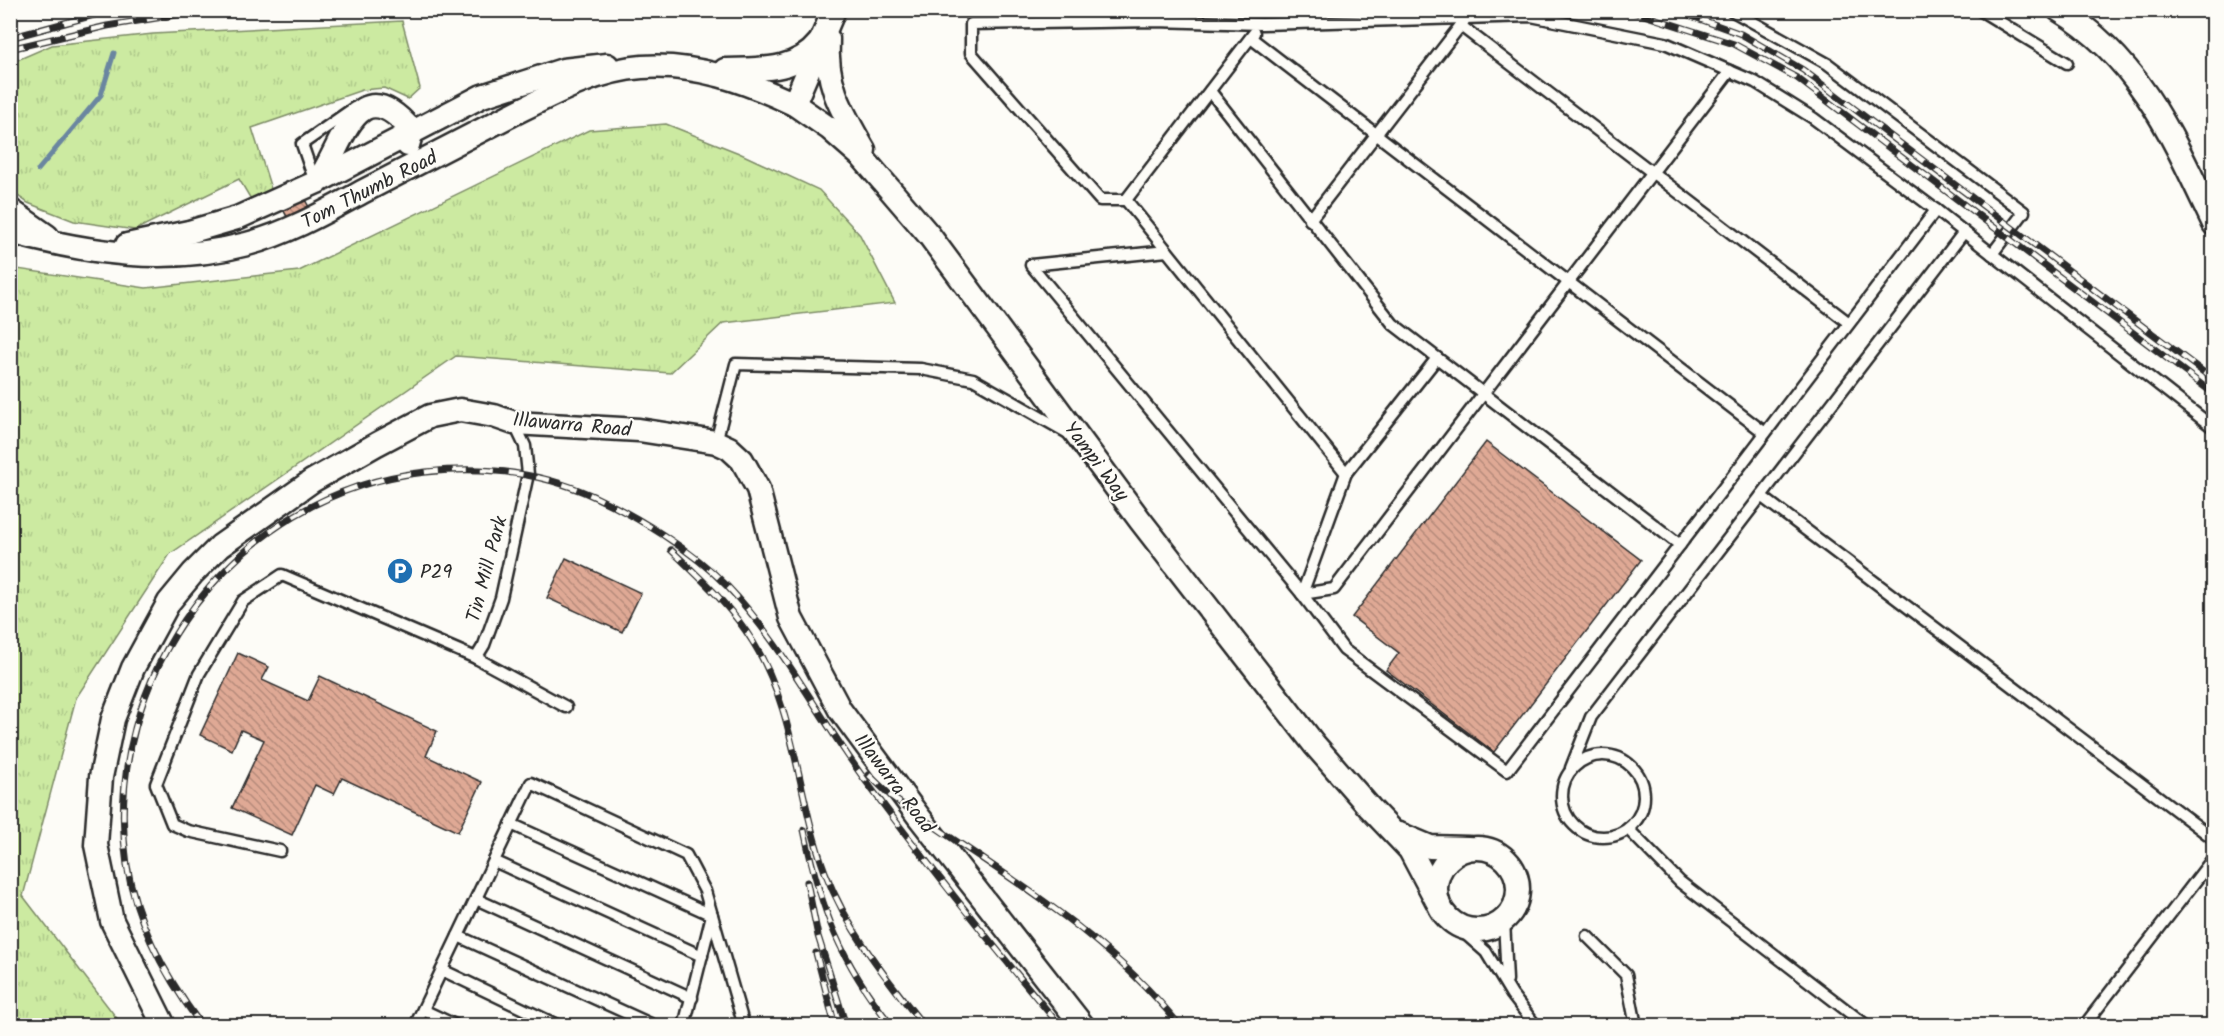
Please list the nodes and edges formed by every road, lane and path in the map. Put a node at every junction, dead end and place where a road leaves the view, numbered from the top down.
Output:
1 (1731, 10) edge
2 (1980, 10) edge
3 (2059, 10) edge
4 (1464, 22) junction
5 (829, 24) edge
6 (1262, 24) junction
7 (1251, 38) junction
8 (2067, 63) dead end
9 (629, 68) junction
10 (688, 70) junction
11 (1730, 71) junction
12 (1210, 91) junction
13 (794, 104) junction
14 (378, 107) junction
15 (412, 131) junction
16 (1376, 135) junction
17 (1653, 173) junction
18 (878, 175) junction
19 (316, 182) junction
20 (1126, 200) junction
21 (340, 204) junction
22 (10, 210) edge
23 (1936, 210) junction
24 (2211, 211) edge
25 (1310, 220) junction
26 (10, 232) edge
27 (1964, 232) junction
28 (60, 246) junction
29 (1167, 251) junction
30 (95, 252) junction
31 (1992, 254) junction
32 (1568, 283) junction
33 (1850, 323) junction
34 (1437, 358) junction
35 (1483, 394) junction
36 (514, 423) junction
37 (2214, 428) edge
38 (1765, 433) junction
39 (1081, 440) junction
40 (716, 442) junction
41 (1346, 473) junction
42 (1761, 496) junction
43 (1680, 545) junction
44 (1302, 594) junction
45 (476, 658) junction
46 (566, 707) dead end
47 (1571, 768) junction
48 (511, 824) junction
49 (1390, 828) junction
50 (1628, 829) junction
51 (2214, 839) edge
52 (1476, 848) junction
53 (279, 851) dead end
54 (2214, 857) edge
55 (494, 861) junction
56 (476, 899) junction
57 (1437, 901) junction
58 (712, 915) junction
59 (1503, 920) junction
60 (1453, 923) junction
61 (458, 936) junction
62 (1587, 936) dead end
63 (702, 956) junction
64 (442, 970) junction
65 (1512, 995) junction
66 (692, 998) junction
67 (423, 1010) junction
68 (164, 1026) edge
69 (415, 1026) edge
70 (457, 1026) edge
71 (559, 1026) edge
72 (656, 1026) edge
73 (684, 1026) edge
74 (744, 1026) edge
75 (1083, 1026) edge
76 (1536, 1026) edge
77 (1636, 1026) edge
78 (1867, 1026) edge
79 (2084, 1026) edge

1 - 31 lane
2 - 8 lane
3 - 24 street
4 - 6 lane
4 - 11 lane
4 - 16 lane
4 - 17 lane
5 - 10 street
5 - 13 street
5 - 18 street
6 - 7 lane
6 - 20 lane
7 - 12 lane
7 - 16 lane
9 - 10 street, Tom Thumb Road
9 - 15 street, Tom Thumb Road
9 - 21 street, Tom Thumb Road
10 - 13 street, Tom Thumb Road
11 - 17 lane
11 - 23 lane
12 - 20 lane
12 - 25 lane
13 - 18 street, Yampi Way
14 - 15 street
14 - 19 street
14 - 19 lane
15 - 19 street, Tom Thumb Road
15 - 21 street
16 - 25 lane
16 - 32 lane
17 - 32 lane
17 - 33 lane
18 - 39 street, Yampi Way
19 - 30 street, Tom Thumb Road
20 - 29 lane
21 - 30 street, Tom Thumb Road
22 - 28 street, Tom Thumb Road
23 - 27 lane
23 - 33 lane
25 - 34 lane
26 - 28 street, Tom Thumb Road
27 - 31 lane
27 - 42 lane
28 - 30 street, Tom Thumb Road
29 - 41 lane
29 - 44 lane
31 - 37 lane
32 - 35 lane
32 - 38 lane
33 - 38 lane
34 - 35 lane
34 - 41 lane
35 - 43 lane
35 - 44 lane
36 - 40 street, Illawarra Road
36 - 45 lane, Tin Mill Park
36 - 68 street, Illawarra Road
38 - 43 lane
39 - 40 lane
39 - 49 street, Yampi Way
40 - 75 street, Illawarra Road
41 - 44 lane
42 - 47 lane
42 - 51 lane
43 - 44 lane
45 - 46 lane
45 - 53 lane
47 - 50 lane
47 - 50 lane
48 - 55 lane
48 - 58 lane
48 - 58 lane
49 - 52 street, Yampi Way
49 - 57 street, Yampi Way
50 - 78 lane
52 - 57 street
52 - 59 street, Yampi Way
54 - 79 lane
55 - 56 lane
55 - 63 lane
56 - 61 lane
56 - 66 lane
57 - 60 street, Yampi Way
58 - 63 lane
58 - 74 lane
59 - 60 street
59 - 65 lane, Yampi Way
60 - 65 lane, Yampi Way
61 - 64 lane
61 - 72 lane
62 - 77 lane
63 - 66 lane
64 - 67 lane
64 - 71 lane
65 - 76 lane, Yampi Way
66 - 73 lane
67 - 69 lane
67 - 70 lane

